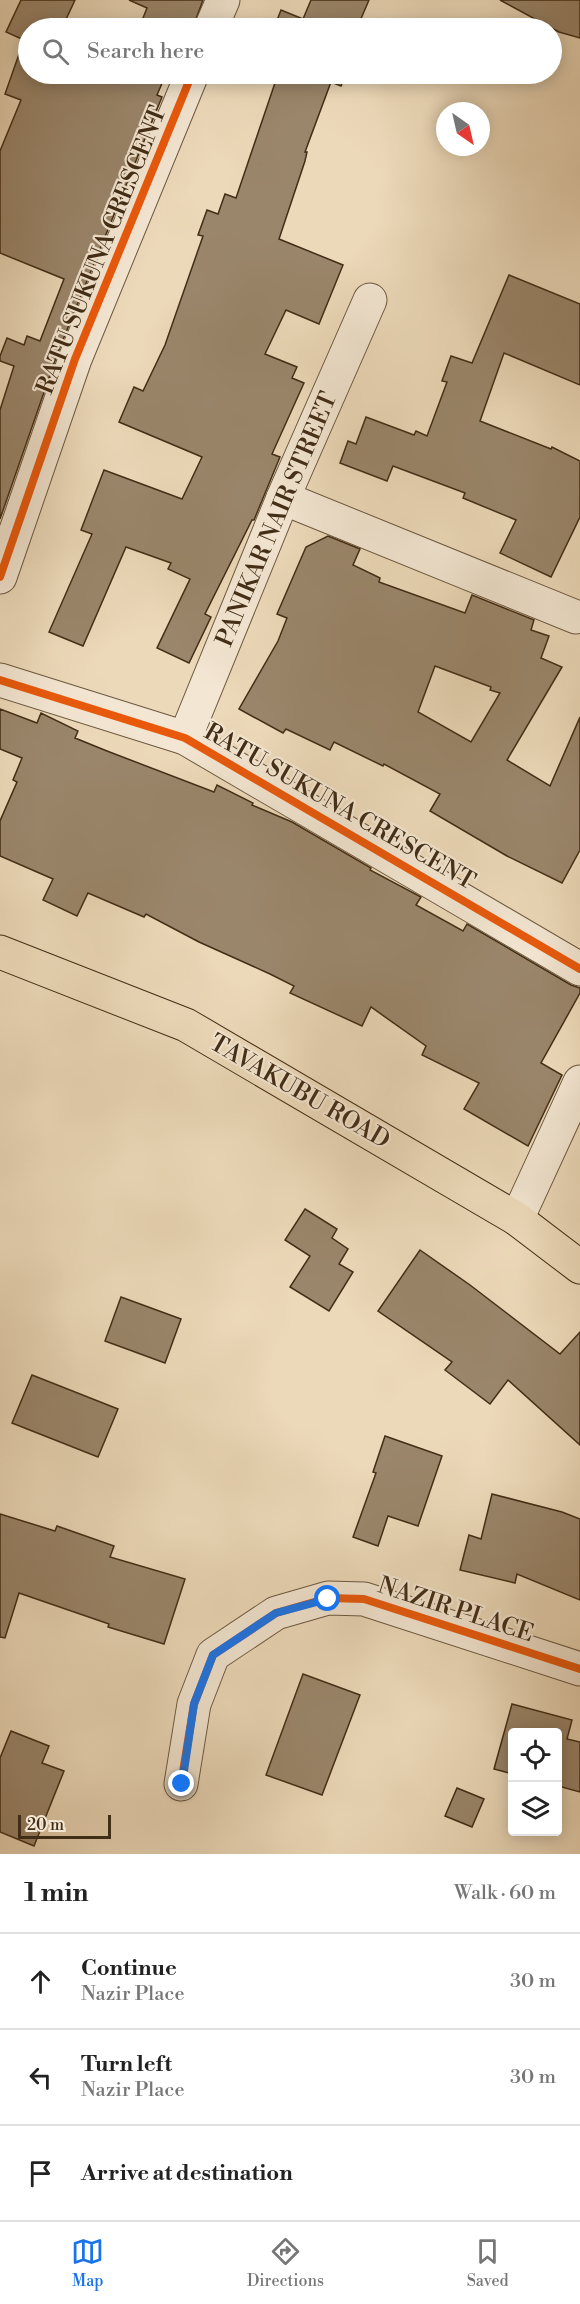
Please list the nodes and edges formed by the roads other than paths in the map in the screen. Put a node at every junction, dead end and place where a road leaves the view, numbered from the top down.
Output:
1 (223, 0) edge
2 (215, 18) edge
3 (188, 84) edge
4 (370, 300) dead end
5 (283, 498) junction
6 (0, 577) edge
7 (576, 617) dead end
8 (0, 680) edge
9 (184, 738) junction
10 (0, 952) edge
11 (580, 969) edge
12 (580, 1082) edge
13 (517, 1219) junction
14 (580, 1267) edge
15 (580, 1669) edge
16 (182, 1784) dead end

1 - 2 street
3 - 6 street, RATU SUKUNA CRESCENT
4 - 5 street, PANIKAR NAIR STREET
5 - 7 street
5 - 9 street, PANIKAR NAIR STREET
8 - 9 street, RATU SUKUNA CRESCENT
9 - 11 street, RATU SUKUNA CRESCENT
10 - 13 main road, TAVAKUBU ROAD
12 - 13 street
13 - 14 main road, TAVAKUBU ROAD
15 - 16 street, NAZIR PLACE

